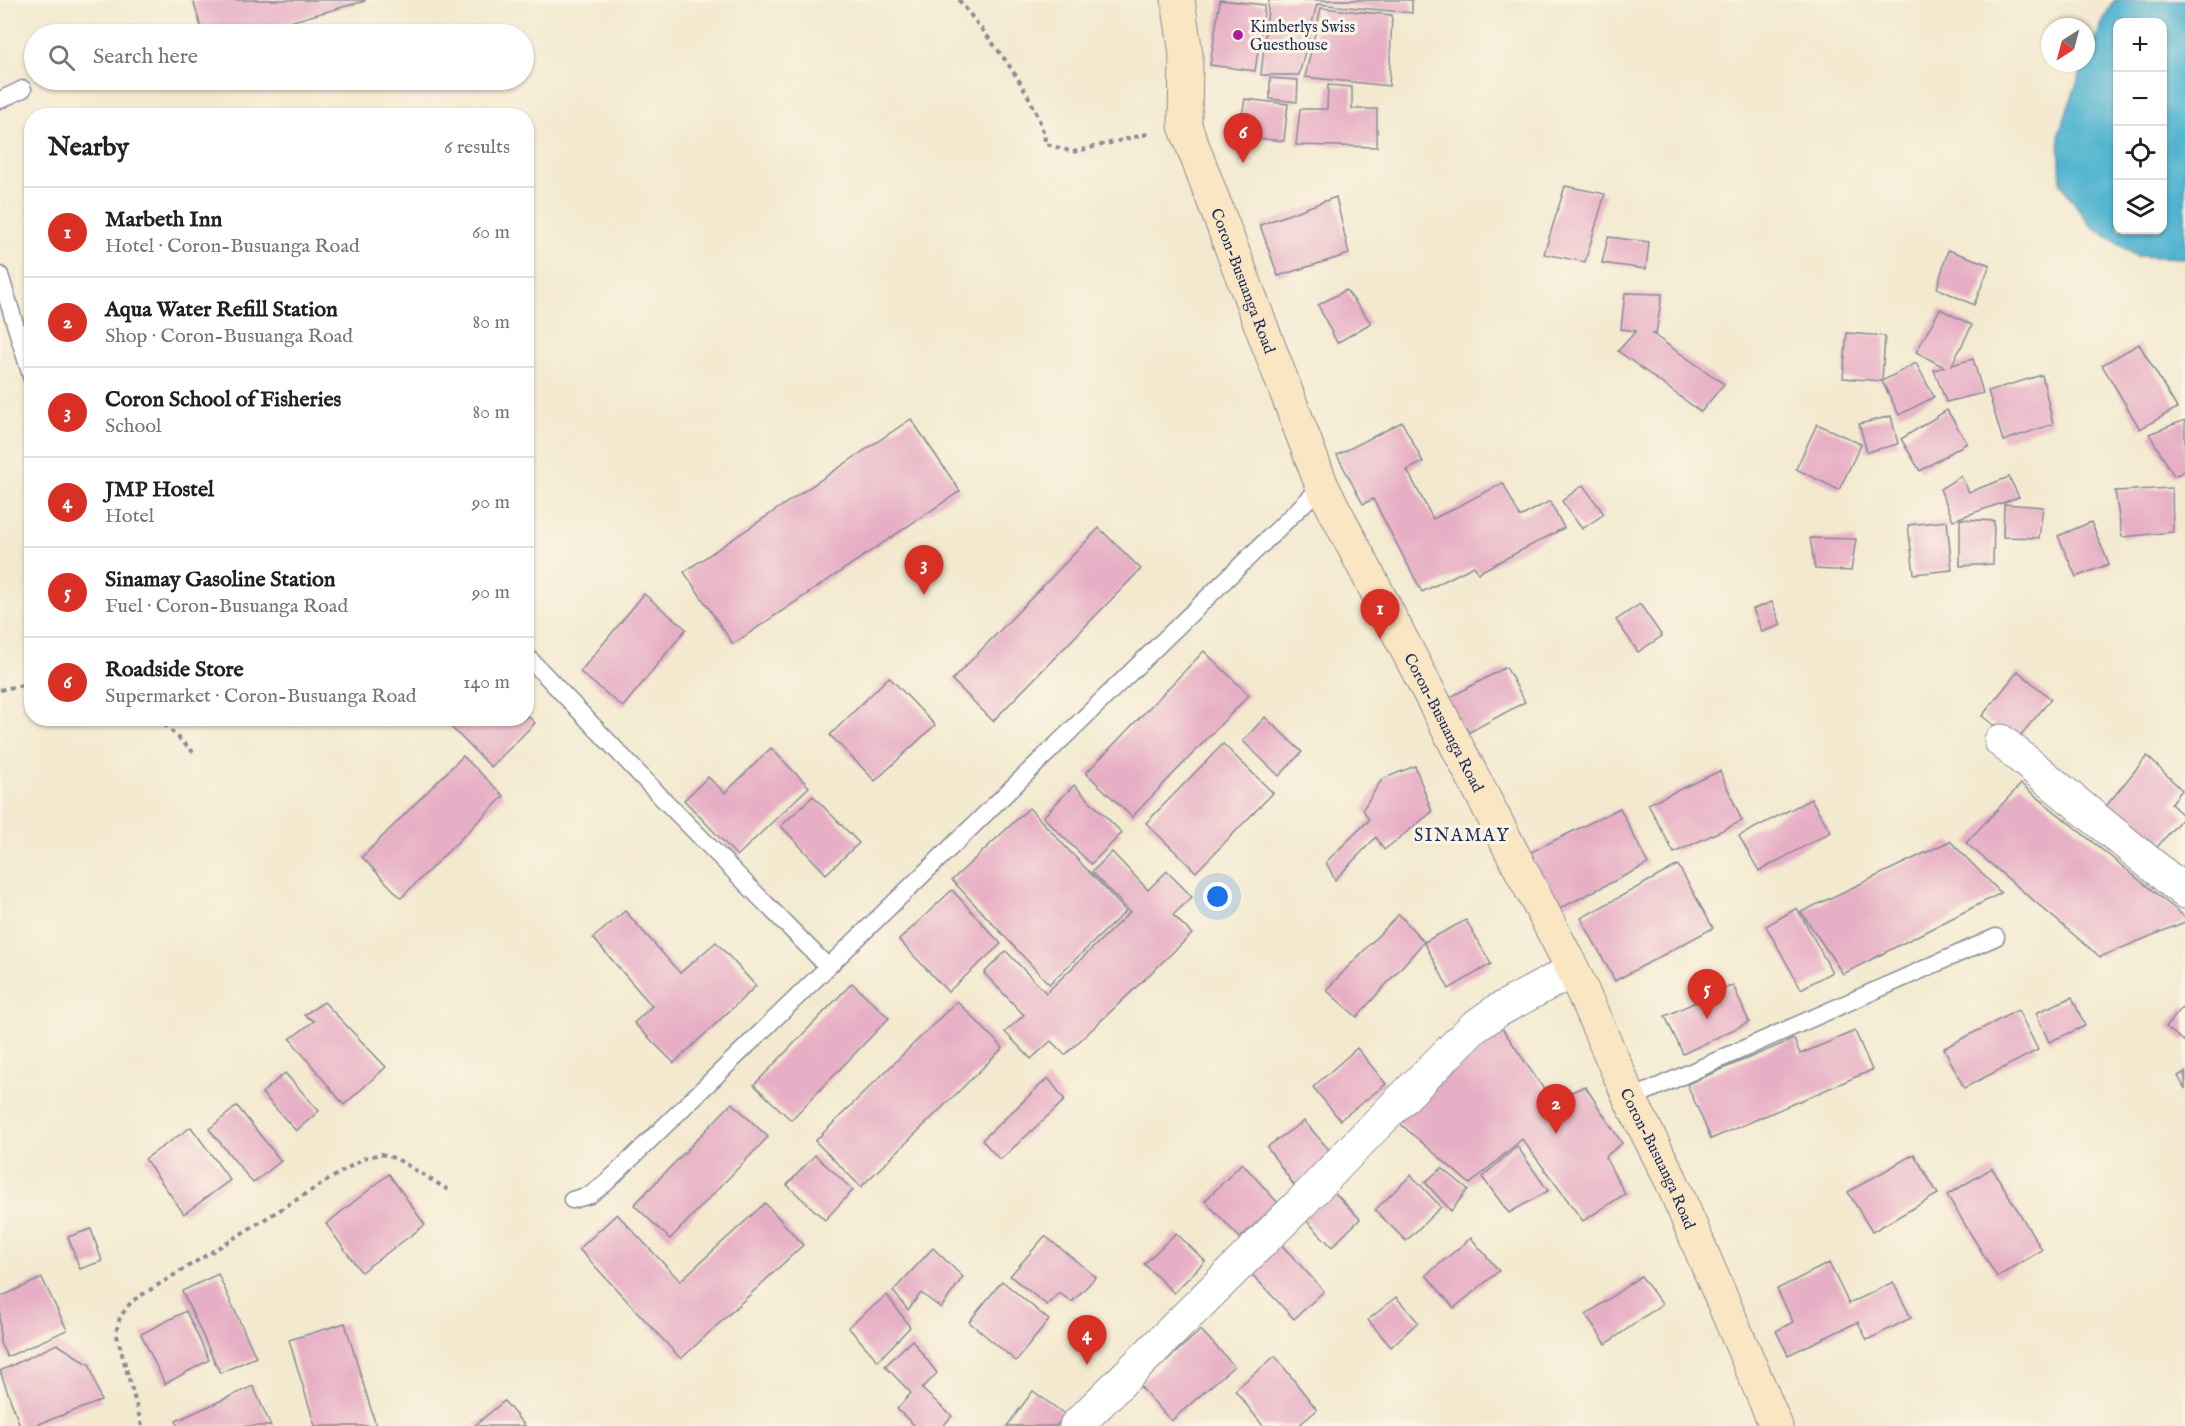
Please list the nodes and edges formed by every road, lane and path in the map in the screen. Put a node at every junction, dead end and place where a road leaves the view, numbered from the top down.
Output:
1 (959, 0) edge
2 (1178, 0) edge
3 (23, 89) dead end
4 (0, 100) edge
5 (1185, 126) junction
6 (0, 275) edge
7 (24, 352) edge
8 (1322, 486) junction
9 (534, 663) edge
10 (24, 685) edge
11 (0, 690) edge
12 (166, 726) edge
13 (2001, 741) dead end
14 (193, 752) dead end
15 (2185, 892) edge
16 (1995, 937) dead end
17 (828, 967) junction
18 (1573, 970) junction
19 (1630, 1099) junction
20 (450, 1191) dead end
21 (572, 1200) dead end
22 (141, 1426) edge
23 (1076, 1426) edge
24 (1776, 1426) edge

1 - 5 path
2 - 5 main road, Coron-Busuanga Road
3 - 4 lane
5 - 8 main road, Coron-Busuanga Road
6 - 7 lane
8 - 17 lane
8 - 18 main road, Coron-Busuanga Road
9 - 17 lane
10 - 11 path
12 - 14 path
13 - 15 street
16 - 19 lane
17 - 21 lane
18 - 19 main road, Coron-Busuanga Road
18 - 23 street
19 - 24 main road, Coron-Busuanga Road
20 - 22 path

